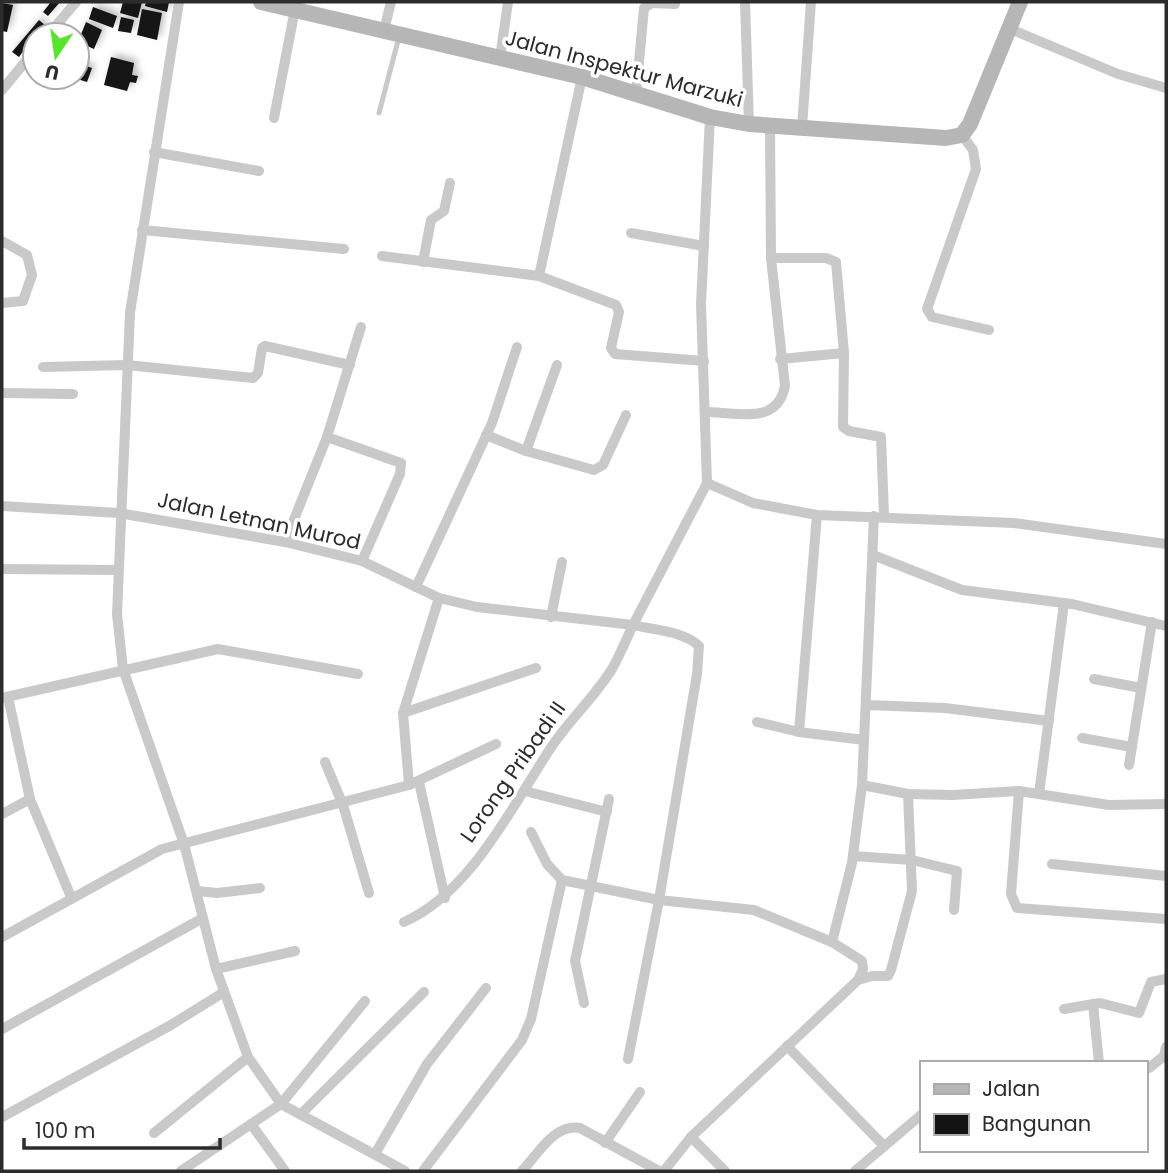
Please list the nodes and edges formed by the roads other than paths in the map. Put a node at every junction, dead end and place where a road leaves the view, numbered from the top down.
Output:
1 (76, 2) edge
2 (179, 2) edge
3 (261, 2) edge
4 (391, 2) edge
5 (508, 2) edge
6 (745, 2) edge
7 (811, 2) edge
8 (1020, 2) edge
9 (675, 5) dead end
10 (295, 9) junction
11 (60, 21) edge
12 (1008, 28) junction
13 (392, 32) junction
14 (500, 58) junction
15 (21, 67) edge
16 (582, 76) junction
17 (1166, 88) edge
18 (2, 90) edge
19 (636, 94) junction
20 (379, 113) dead end
21 (710, 117) junction
22 (274, 118) dead end
23 (749, 124) junction
24 (770, 125) junction
25 (802, 127) junction
26 (962, 135) junction
27 (154, 152) junction
28 (259, 171) dead end
29 (450, 183) dead end
30 (142, 230) junction
31 (631, 233) dead end
32 (2, 241) edge
33 (704, 246) junction
34 (344, 249) dead end
35 (382, 256) dead end
36 (771, 258) junction
37 (423, 262) junction
38 (539, 276) junction
39 (2, 303) edge
40 (361, 327) dead end
41 (989, 330) dead end
42 (517, 347) dead end
43 (844, 353) junction
44 (780, 359) junction
45 (704, 361) junction
46 (127, 365) junction
47 (350, 365) junction
48 (558, 365) dead end
49 (43, 367) dead end
50 (2, 393) edge
51 (73, 394) dead end
52 (705, 412) junction
53 (626, 415) dead end
54 (486, 435) junction
55 (327, 438) junction
56 (526, 451) junction
57 (707, 483) junction
58 (2, 506) edge
59 (119, 513) junction
60 (817, 515) junction
61 (879, 516) junction
62 (285, 542) junction
63 (1166, 544) edge
64 (873, 555) junction
65 (362, 561) junction
66 (562, 562) dead end
67 (2, 569) edge
68 (118, 570) junction
69 (416, 587) junction
70 (439, 598) junction
71 (1064, 603) junction
72 (551, 617) junction
73 (1152, 622) junction
74 (632, 625) junction
75 (1166, 626) edge
76 (536, 668) dead end
77 (123, 669) junction
78 (358, 674) dead end
79 (1094, 679) dead end
80 (1142, 688) junction
81 (5, 698) edge
82 (866, 705) junction
83 (403, 713) junction
84 (1049, 721) junction
85 (757, 722) dead end
86 (799, 732) junction
87 (1082, 738) dead end
88 (864, 740) junction
89 (496, 744) dead end
90 (1132, 747) junction
91 (325, 762) dead end
92 (1129, 765) dead end
93 (414, 784) junction
94 (862, 786) junction
95 (525, 790) junction
96 (1018, 791) junction
97 (908, 794) junction
98 (1039, 794) junction
99 (30, 799) junction
100 (609, 799) dead end
101 (1166, 804) edge
102 (343, 805) junction
103 (607, 812) junction
104 (2, 814) edge
105 (531, 832) dead end
106 (184, 844) junction
107 (853, 856) junction
108 (912, 860) junction
109 (1052, 864) dead end
110 (1166, 876) edge
111 (562, 880) junction
112 (590, 886) junction
113 (260, 888) dead end
114 (197, 891) junction
115 (369, 893) dead end
116 (71, 897) junction
117 (444, 898) junction
118 (659, 900) junction
119 (954, 910) dead end
120 (203, 918) junction
121 (1166, 919) edge
122 (404, 922) dead end
123 (2, 937) edge
124 (832, 942) junction
125 (295, 951) dead end
126 (216, 969) junction
127 (1166, 979) edge
128 (858, 980) junction
129 (486, 988) dead end
130 (224, 992) junction
131 (424, 992) dead end
132 (365, 1000) dead end
133 (584, 1003) dead end
134 (1093, 1004) junction
135 (1064, 1009) dead end
136 (2, 1029) edge
137 (788, 1045) junction
138 (1166, 1047) edge
139 (248, 1057) junction
140 (628, 1059) dead end
141 (1099, 1061) edge
142 (1149, 1068) dead end
143 (640, 1092) dead end
144 (281, 1104) junction
145 (302, 1113) junction
146 (920, 1116) edge
147 (2, 1117) edge
148 (251, 1124) junction
149 (154, 1133) dead end
150 (691, 1137) junction
151 (605, 1143) junction
152 (884, 1146) junction
153 (375, 1154) junction
154 (181, 1171) edge
155 (285, 1171) edge
156 (405, 1171) edge
157 (423, 1171) edge
158 (522, 1171) edge
159 (661, 1171) edge
160 (725, 1171) edge
161 (855, 1171) edge

1 - 11 street
2 - 27 street
3 - 10 street, Jalan Inspektur Marzuki
4 - 13 street
5 - 14 street
6 - 23 street
7 - 25 street
8 - 12 street
9 - 19 street
10 - 13 street, Jalan Inspektur Marzuki
10 - 22 street
12 - 17 street
12 - 26 street
13 - 14 street, Jalan Inspektur Marzuki
13 - 20 lane
14 - 16 street, Jalan Inspektur Marzuki
15 - 18 street
16 - 19 street, Jalan Inspektur Marzuki
16 - 38 street
19 - 21 street, Jalan Inspektur Marzuki
21 - 23 street, Jalan Inspektur Marzuki
21 - 33 street
23 - 24 street, Jalan Inspektur Marzuki
24 - 25 street, Jalan Inspektur Marzuki
24 - 36 street
25 - 26 street, Jalan Inspektur Marzuki
26 - 41 street
27 - 28 street
27 - 30 street
29 - 37 street
30 - 34 street
30 - 46 street
31 - 33 street
32 - 39 street
33 - 45 street
35 - 37 street
36 - 43 street
36 - 44 street
37 - 38 street
38 - 45 street
40 - 47 street
42 - 54 street
43 - 44 street
43 - 61 street
44 - 52 street
45 - 52 street
46 - 47 street
46 - 49 street
46 - 59 street
47 - 55 street
48 - 56 street
50 - 51 street
52 - 57 street
53 - 56 street
54 - 56 street
54 - 69 street
55 - 62 street
55 - 65 street
57 - 60 street
57 - 74 street
58 - 59 street, Jalan Letnan Murod
59 - 62 street, Jalan Letnan Murod
59 - 68 street
60 - 61 street
60 - 86 street
61 - 63 street
61 - 64 street
62 - 65 street, Jalan Letnan Murod
64 - 71 street
64 - 82 street
65 - 69 street, Jalan Letnan Murod
66 - 72 street
67 - 68 street
68 - 77 street
69 - 70 street, Jalan Letnan Murod
70 - 72 street, Jalan Letnan Murod
70 - 83 street
71 - 73 street
71 - 84 street
72 - 74 street, Jalan Letnan Murod
73 - 75 street
73 - 80 street
74 - 95 street, Lorong Pribadi II
74 - 118 street, Jalan Letnan Murod
76 - 83 street
77 - 78 street
77 - 81 street
77 - 106 street
79 - 80 street
80 - 90 street
81 - 99 street
82 - 84 street
82 - 88 street
83 - 93 street
84 - 98 street
85 - 86 street
86 - 88 street
87 - 90 street
88 - 94 street
89 - 93 street
90 - 92 street
91 - 102 street
93 - 102 street
93 - 117 street
94 - 97 street
94 - 107 street
95 - 103 street
95 - 117 street, Lorong Pribadi II
96 - 97 street
96 - 98 street
96 - 121 street
97 - 108 street
98 - 101 street
99 - 104 street
99 - 116 street
100 - 103 street
102 - 106 street
102 - 115 street
103 - 112 street
105 - 111 street
106 - 114 street
106 - 116 street
107 - 108 street
107 - 124 street
108 - 119 street
108 - 128 street
109 - 110 street
111 - 112 street
111 - 157 street
112 - 118 street
112 - 133 street
113 - 114 street
114 - 120 street
116 - 123 street
117 - 122 street, Lorong Pribadi II
118 - 124 street
118 - 140 street
120 - 126 street
120 - 136 street
124 - 128 street
125 - 126 street
126 - 130 street
127 - 134 street
128 - 137 street
129 - 153 street
130 - 139 street
130 - 147 street
131 - 145 street
132 - 144 street
134 - 135 street
134 - 141 street
137 - 150 street
137 - 152 street
138 - 142 street
139 - 144 street
139 - 149 street
143 - 151 street
144 - 145 street
144 - 148 street
145 - 153 street
146 - 152 street
148 - 154 street
148 - 155 street
150 - 159 street
150 - 160 street
151 - 158 street
151 - 159 street
152 - 161 street
153 - 156 street

